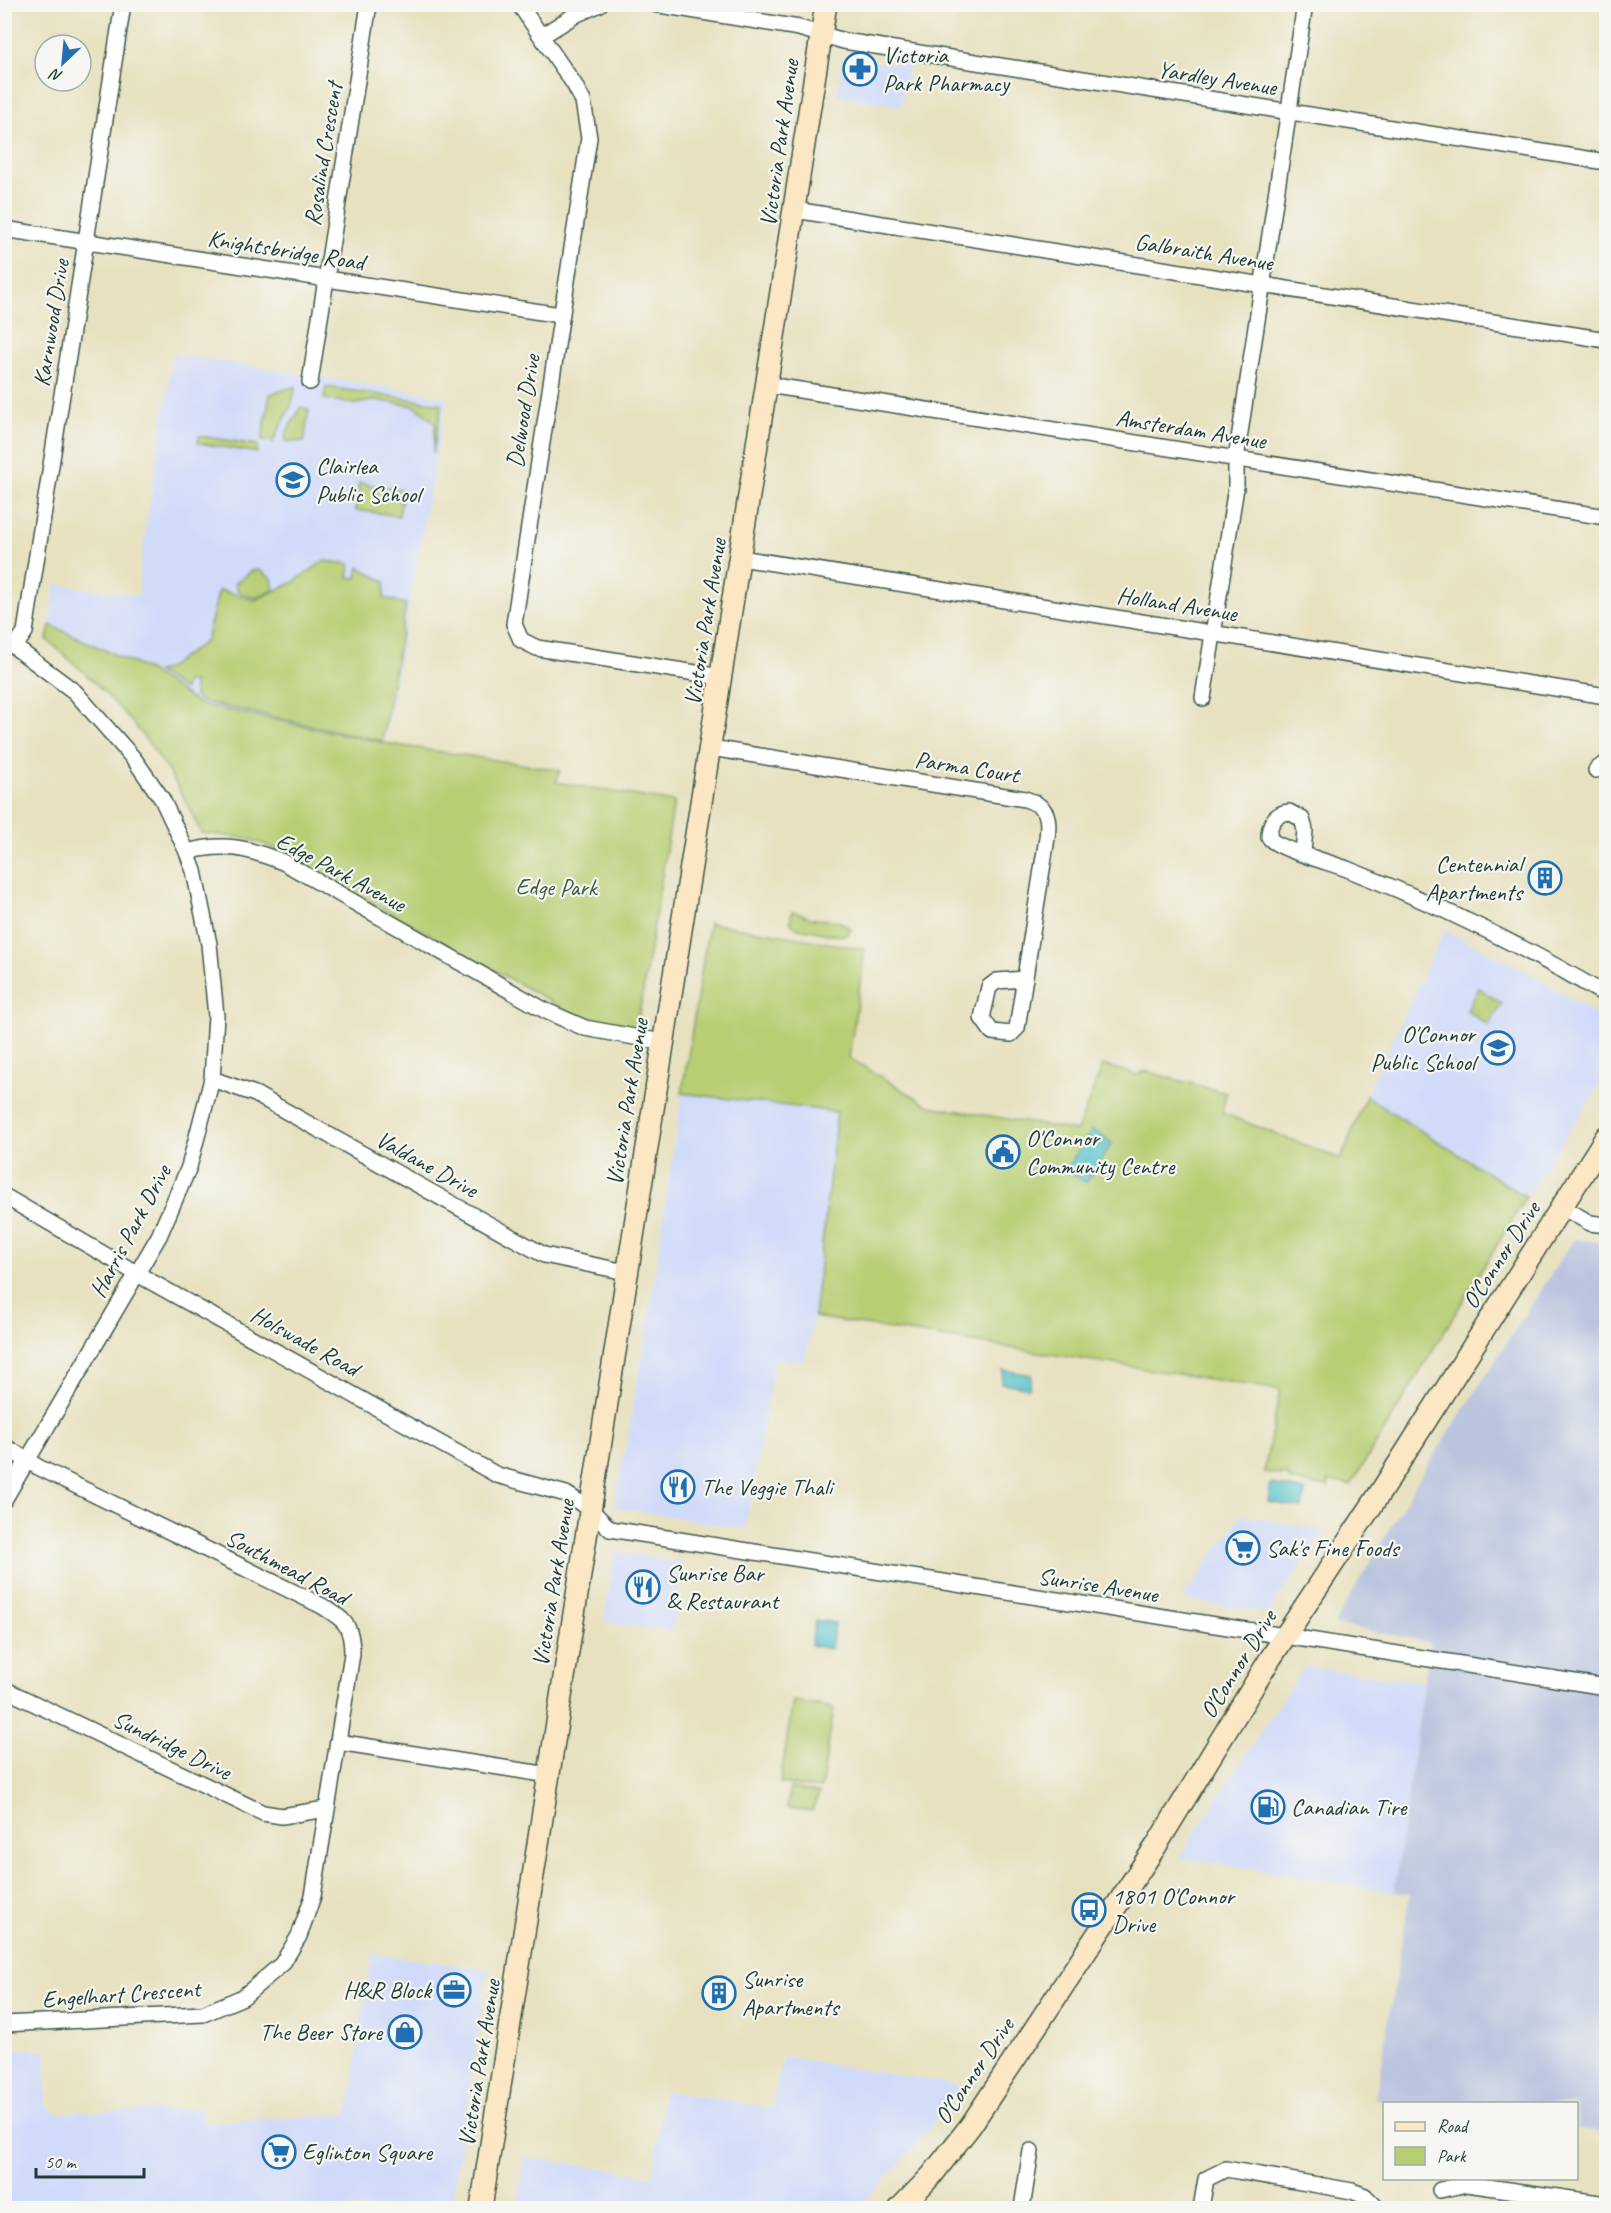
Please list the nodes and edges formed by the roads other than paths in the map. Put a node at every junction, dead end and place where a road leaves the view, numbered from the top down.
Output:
1 (123, 4) edge
2 (369, 4) edge
3 (519, 4) edge
4 (600, 4) edge
5 (654, 4) edge
6 (826, 4) edge
7 (1305, 4) edge
8 (821, 34) junction
9 (543, 35) junction
10 (1288, 112) junction
11 (1606, 162) edge
12 (795, 210) junction
13 (4, 229) edge
14 (87, 242) junction
15 (326, 280) junction
16 (1261, 284) junction
17 (560, 315) junction
18 (1606, 340) edge
19 (310, 382) dead end
20 (768, 385) junction
21 (1236, 459) junction
22 (1606, 517) edge
23 (741, 558) junction
24 (1213, 632) junction
25 (10, 642) edge
26 (721, 677) junction
27 (1606, 696) edge
28 (1203, 698) dead end
29 (711, 748) junction
30 (187, 852) junction
31 (1303, 852) dead end
32 (1025, 979) dead end
33 (1606, 995) edge
34 (662, 1042) junction
35 (212, 1079) junction
36 (1606, 1137) edge
37 (4, 1196) edge
38 (1562, 1207) junction
39 (1606, 1225) edge
40 (626, 1272) junction
41 (136, 1273) junction
42 (4, 1446) edge
43 (26, 1460) junction
44 (4, 1500) edge
45 (590, 1509) junction
46 (1285, 1636) junction
47 (1606, 1686) edge
48 (4, 1689) edge
49 (338, 1742) junction
50 (549, 1776) junction
51 (326, 1809) junction
52 (4, 2024) edge
53 (1031, 2151) dead end
54 (1440, 2190) dead end
55 (1524, 2193) junction
56 (1606, 2204) edge
57 (1374, 2205) edge
58 (482, 2208) edge
59 (900, 2208) edge
60 (1022, 2208) edge
61 (1201, 2208) edge
62 (1521, 2208) edge

1 - 14 street, Karnwood Drive
2 - 15 street, Rosalind Crescent
3 - 9 street, Delwood Drive
4 - 9 street
5 - 8 street, Yardley Avenue
6 - 8 main road, Victoria Park Avenue
7 - 10 street
8 - 10 street, Yardley Avenue
8 - 12 main road, Victoria Park Avenue
9 - 17 street, Delwood Drive
10 - 11 street, Yardley Avenue
10 - 16 street
12 - 16 street, Galbraith Avenue
12 - 20 main road, Victoria Park Avenue
13 - 14 street, Knightsbridge Road
14 - 15 street, Knightsbridge Road
14 - 25 street, Karnwood Drive
15 - 17 street, Knightsbridge Road
15 - 19 street, Rosalind Crescent
16 - 18 street, Galbraith Avenue
16 - 21 street
17 - 26 street, Delwood Drive
20 - 21 street, Amsterdam Avenue
20 - 23 main road, Victoria Park Avenue
21 - 22 street, Amsterdam Avenue
21 - 24 street
23 - 24 street, Holland Avenue
23 - 26 main road, Victoria Park Avenue
24 - 27 street, Holland Avenue
24 - 28 street
25 - 30 street
26 - 29 main road, Victoria Park Avenue
29 - 32 street, Parma Court
29 - 34 main road, Victoria Park Avenue
30 - 34 street, Edge Park Avenue
30 - 35 street, Harris Park Drive
31 - 33 street
34 - 40 main road, Victoria Park Avenue
35 - 40 street, Valdane Drive
35 - 41 street, Harris Park Drive
36 - 38 main road, O'Connor Drive
37 - 41 street, Holswade Road
38 - 39 street
38 - 46 main road, O'Connor Drive
40 - 45 main road, Victoria Park Avenue
41 - 43 street, Harris Park Drive
41 - 45 street, Holswade Road
42 - 43 street, Southmead Road
43 - 44 street, Harris Park Drive
43 - 49 street, Southmead Road
45 - 46 street, Sunrise Avenue
45 - 50 main road, Victoria Park Avenue
46 - 47 street, Sunrise Avenue
46 - 59 main road, O'Connor Drive
48 - 51 street, Sundridge Drive
49 - 50 street
49 - 51 street, Engelhart Crescent
50 - 58 main road, Victoria Park Avenue
51 - 52 street, Engelhart Crescent
53 - 60 street
54 - 55 street
55 - 56 street
55 - 62 street
57 - 61 street

